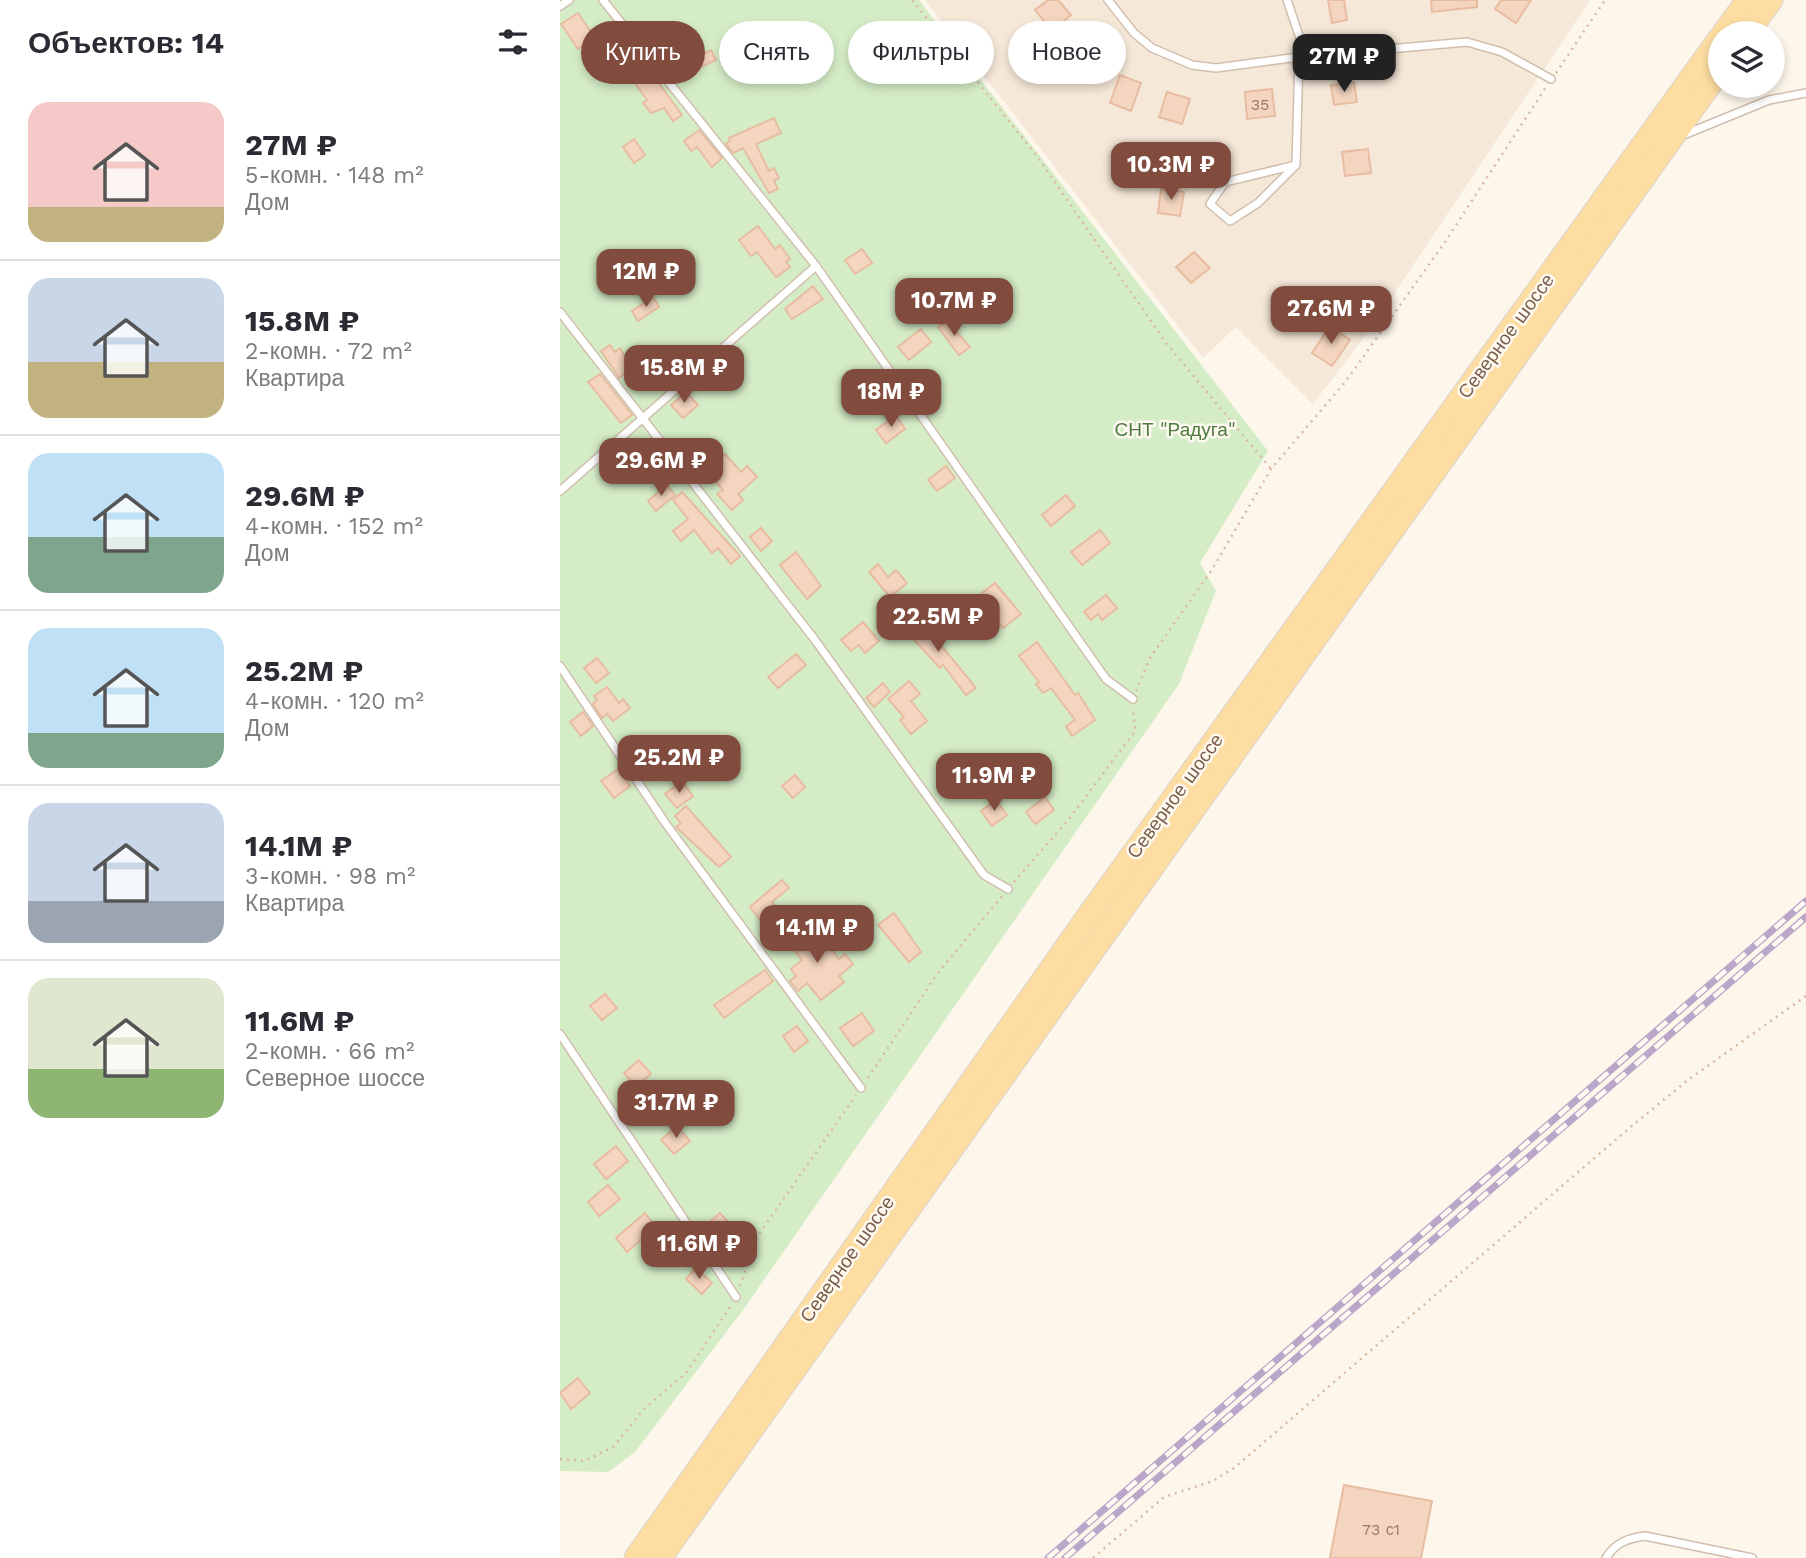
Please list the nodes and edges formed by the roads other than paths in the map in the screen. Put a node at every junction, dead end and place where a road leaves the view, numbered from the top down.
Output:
1 (569, 0) edge
2 (603, 0) edge
3 (1108, 0) edge
4 (1287, 0) edge
5 (1748, 0) edge
6 (1771, 0) edge
7 (560, 6) edge
8 (1733, 21) edge
9 (1756, 21) edge
10 (1708, 55) edge
11 (1303, 57) junction
12 (1551, 79) road end
13 (1708, 87) edge
14 (1806, 93) edge
15 (1668, 142) junction
16 (1296, 165) junction
17 (816, 266) junction
18 (560, 312) edge
19 (641, 421) junction
20 (560, 491) edge
21 (560, 666) edge
22 (1133, 699) road end
23 (1008, 889) road end
24 (560, 1034) edge
25 (861, 1088) road end
26 (736, 1297) road end
27 (636, 1558) edge
28 (660, 1558) edge
29 (1605, 1558) edge
30 (1752, 1558) edge

1 - 7 lane
2 - 17 lane
3 - 11 lane
4 - 11 lane
5 - 8 main road
6 - 9 main road
10 - 27 main road, Северное шоссе
11 - 12 lane
11 - 16 lane
13 - 15 main road, Северное шоссе
14 - 15 lane
15 - 28 main road, Северное шоссе
16 - 16 lane
17 - 19 lane
17 - 22 lane
18 - 19 lane
19 - 20 lane
19 - 23 lane
21 - 25 lane
24 - 26 lane
29 - 30 lane

